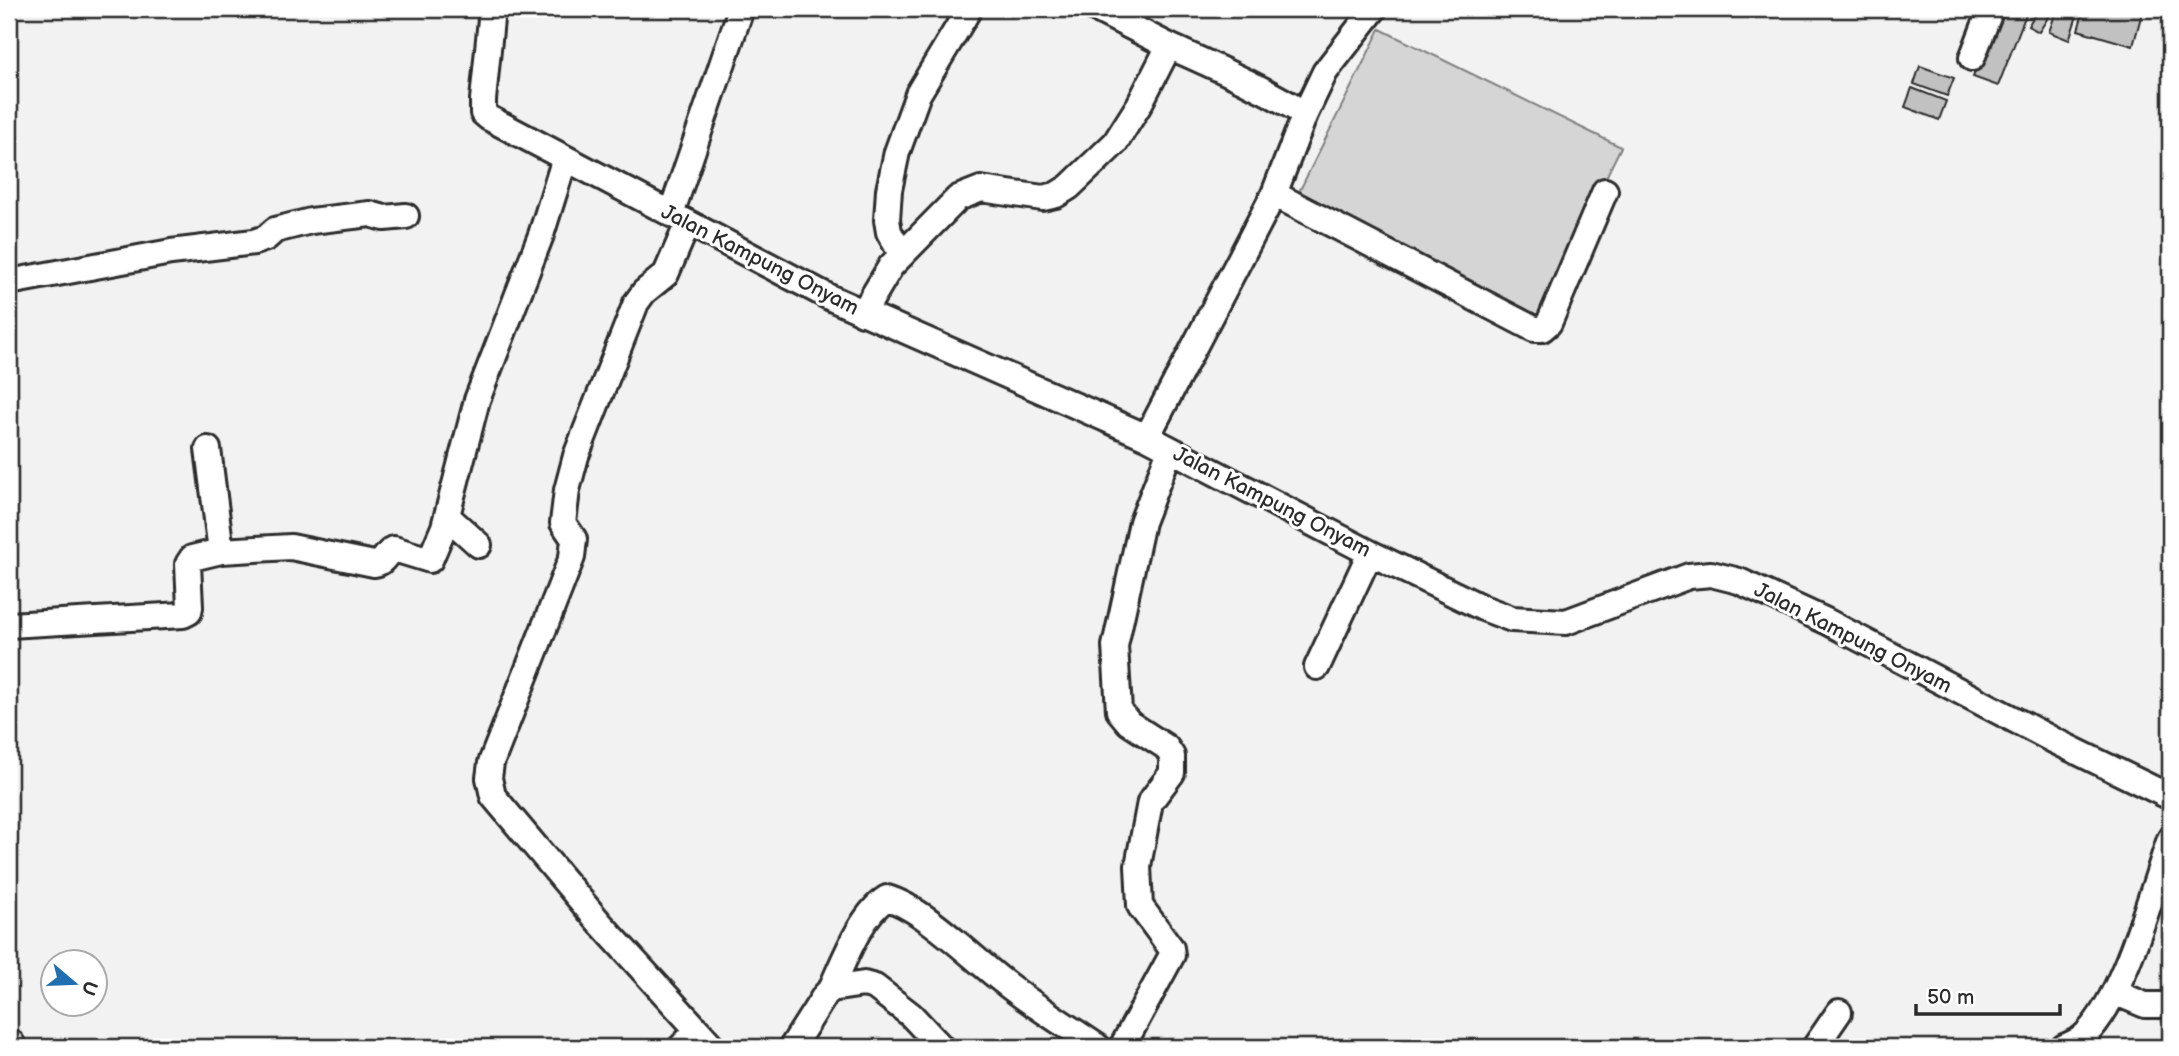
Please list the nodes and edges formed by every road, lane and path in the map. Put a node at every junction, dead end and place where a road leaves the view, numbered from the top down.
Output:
1 (492, 9) edge
2 (741, 9) edge
3 (969, 9) edge
4 (1096, 9) edge
5 (1374, 9) edge
6 (1992, 9) edge
7 (1169, 46) junction
8 (1972, 58) dead end
9 (1305, 114) junction
10 (565, 158) junction
11 (1605, 191) dead end
12 (1274, 194) junction
13 (406, 216) dead end
14 (679, 218) junction
15 (902, 255) junction
16 (9, 282) edge
17 (863, 313) junction
18 (1147, 437) junction
19 (208, 449) dead end
20 (1170, 450) junction
21 (447, 516) junction
22 (479, 545) dead end
23 (221, 551) junction
24 (1370, 553) junction
25 (9, 625) edge
26 (1317, 667) dead end
27 (2170, 797) edge
28 (2170, 839) edge
29 (831, 989) junction
30 (2114, 992) junction
31 (2170, 1005) edge
32 (1839, 1012) dead end
33 (697, 1042) edge
34 (792, 1047) edge
35 (941, 1047) edge
36 (1098, 1047) edge
37 (1122, 1047) edge
38 (1815, 1047) edge
39 (2064, 1047) edge

1 - 10 street, Jalan Kampung Onyam
2 - 14 street
3 - 15 street
4 - 7 street
5 - 9 street
6 - 8 street
7 - 9 street
7 - 15 street
9 - 12 street
10 - 14 street, Jalan Kampung Onyam
10 - 21 street
11 - 12 street
12 - 18 street
13 - 16 street
14 - 17 street, Jalan Kampung Onyam
14 - 33 street
15 - 17 street
17 - 18 street, Jalan Kampung Onyam
18 - 20 street, Jalan Kampung Onyam
19 - 23 street
20 - 24 street, Jalan Kampung Onyam
20 - 37 street
21 - 22 street
21 - 23 street
23 - 25 street
24 - 26 street
24 - 27 street, Jalan Kampung Onyam
28 - 30 street
29 - 34 street
29 - 35 street
29 - 36 street
30 - 31 street
30 - 39 street
32 - 38 street

